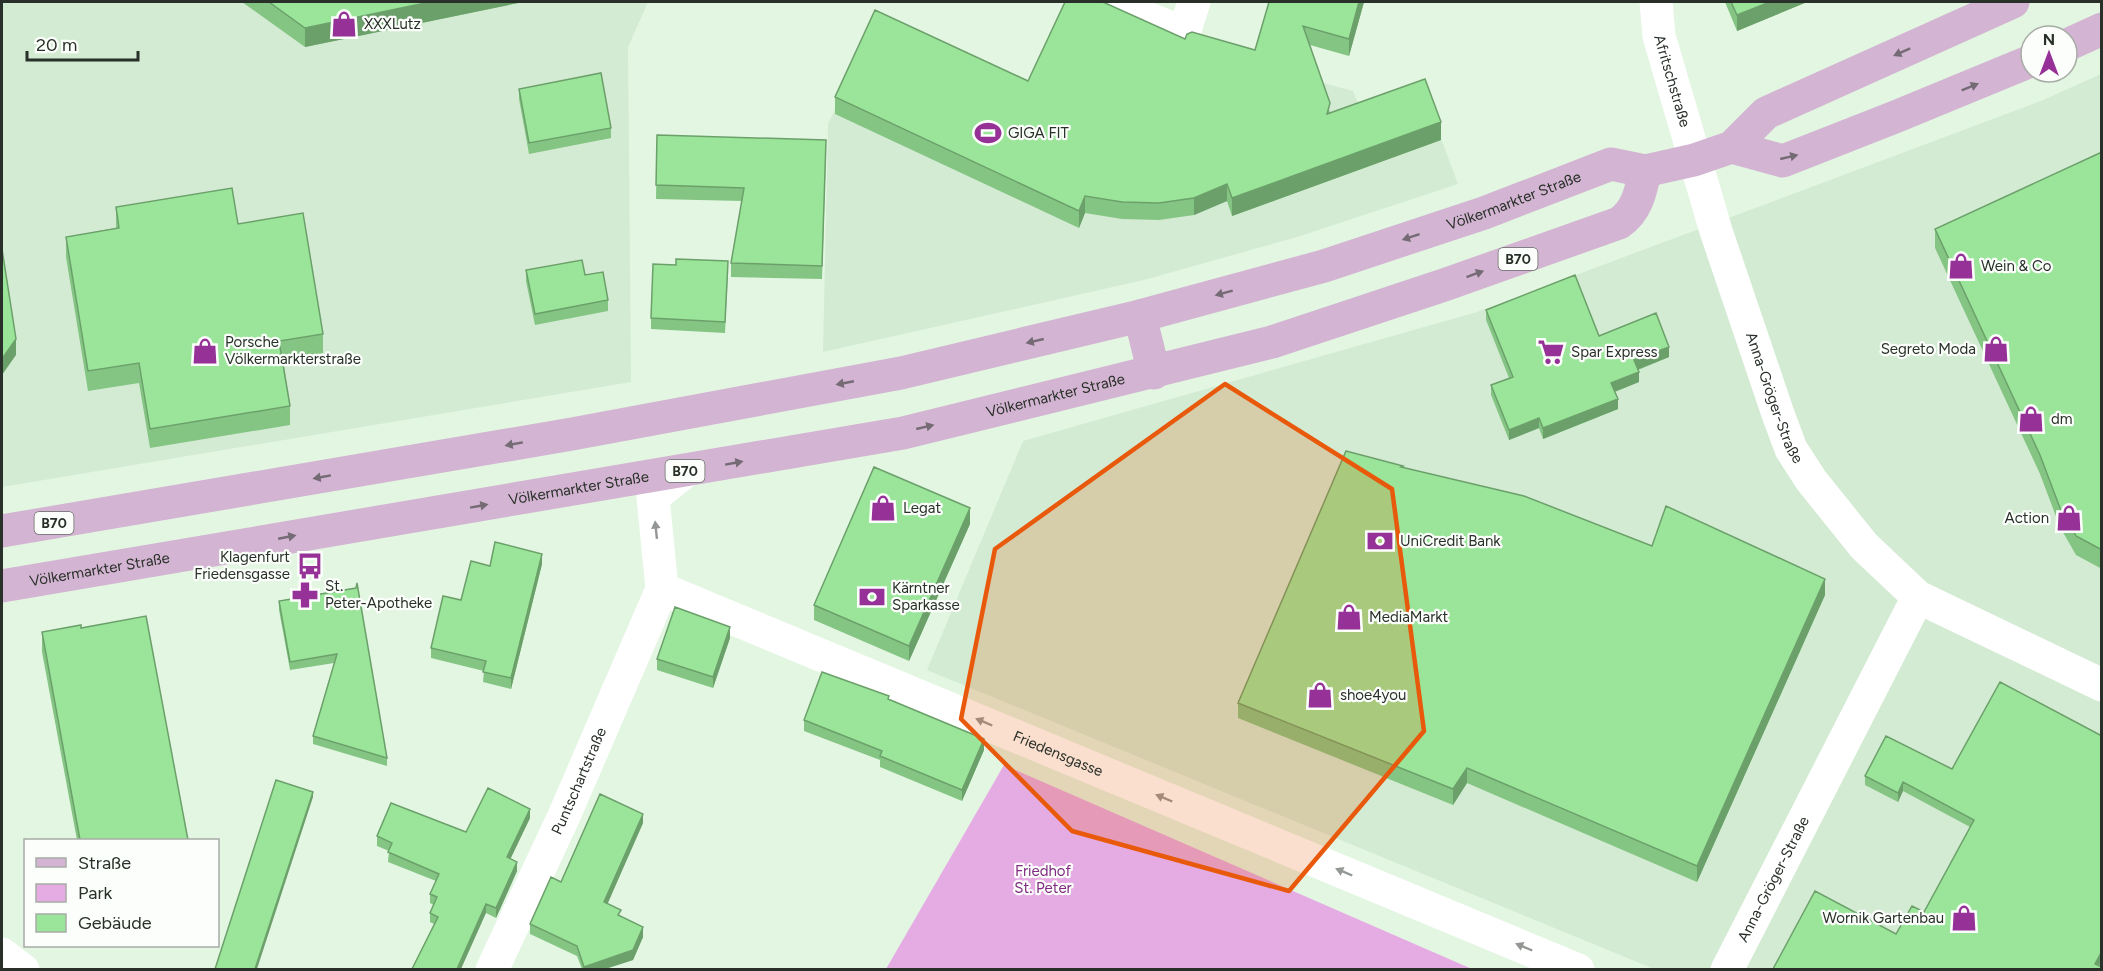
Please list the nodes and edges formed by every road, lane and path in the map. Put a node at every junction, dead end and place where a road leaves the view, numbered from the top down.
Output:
1 (1108, 2) edge
2 (1194, 2) edge
3 (1656, 2) edge
4 (2013, 2) edge
5 (2102, 29) edge
6 (2079, 40) edge
7 (2019, 66) edge
8 (1732, 147) junction
9 (1694, 160) junction
10 (1645, 171) junction
11 (1140, 316) junction
12 (1154, 373) junction
13 (686, 471) junction
14 (2, 531) edge
15 (2, 586) edge
16 (662, 588) junction
17 (1918, 597) junction
18 (2102, 685) edge
19 (2, 954) edge
20 (23, 969) edge
21 (492, 969) edge
22 (1578, 969) edge
23 (1727, 969) edge

1 - 2 street
3 - 9 street, Afritschstraße
4 -> 8 main road, Völkermarkter Straße / B70
5 - 6 main road
8 -> 7 main road
8 - 9 main road, Völkermarkter Straße / B70
9 - 10 main road, Völkermarkter Straße / B70
9 - 17 street, Anna-Gröger-Straße
10 -> 11 main road, Völkermarkter Straße / B70
12 -> 10 main road, Völkermarkter Straße / B70
11 - 12 main road
11 -> 14 main road, Völkermarkter Straße / B70
13 -> 12 main road, Völkermarkter Straße / B70
15 -> 13 main road, Völkermarkter Straße / B70
16 -> 13 street
16 - 21 street, Puntschartstraße
22 -> 16 street, Friedensgasse
17 - 18 street, Anna-Gröger-Straße
17 - 23 street, Anna-Gröger-Straße
19 - 20 street

